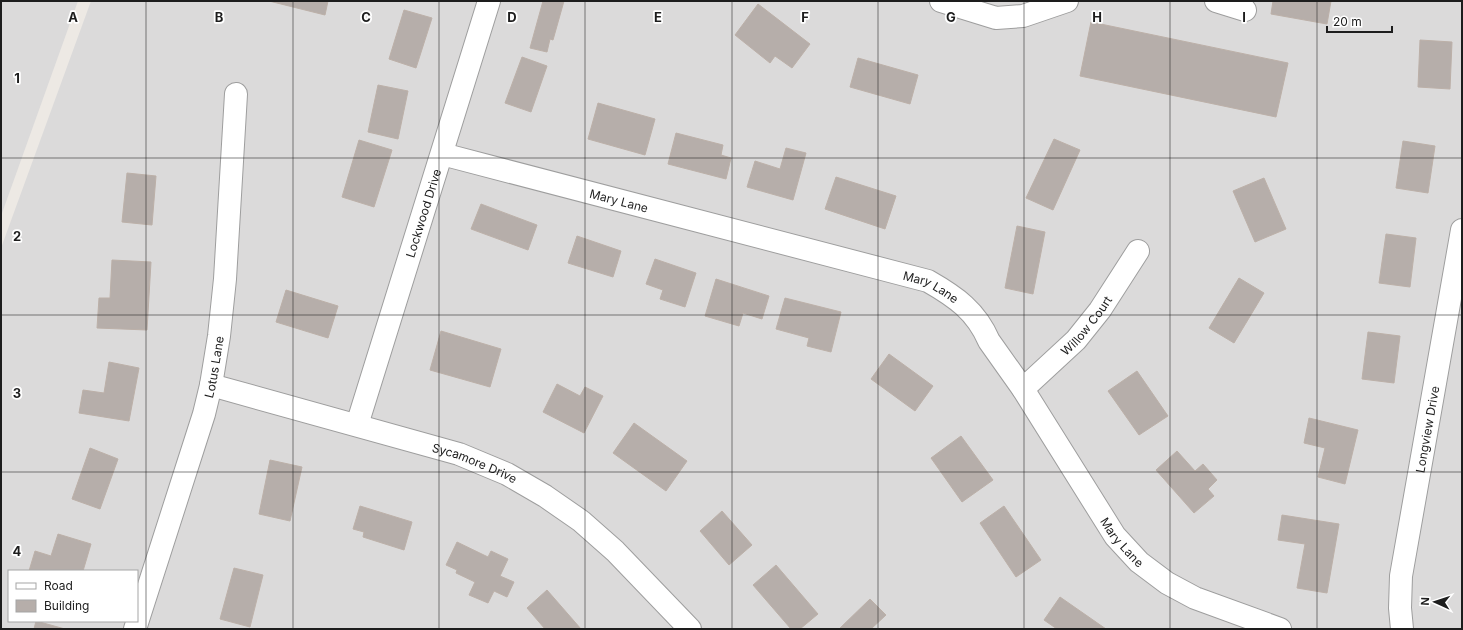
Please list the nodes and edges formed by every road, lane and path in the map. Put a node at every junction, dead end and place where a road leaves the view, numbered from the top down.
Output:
1 (489, 1) edge
2 (941, 1) edge
3 (1067, 1) edge
4 (1216, 1) edge
5 (1245, 10) dead end
6 (236, 94) dead end
7 (442, 154) junction
8 (1462, 230) edge
9 (1138, 252) dead end
10 (1456, 301) edge
11 (211, 385) junction
12 (1023, 390) junction
13 (357, 425) junction
14 (138, 620) edge
15 (690, 629) edge
16 (1280, 629) edge
17 (1402, 629) edge

1 - 7 street, Lockwood Drive
2 - 3 street
4 - 5 street
6 - 11 street, Lotus Lane
7 - 12 street, Mary Lane
7 - 13 street, Lockwood Drive
8 - 10 street, Longview Drive
9 - 12 street, Willow Court
10 - 17 street, Longview Drive
11 - 13 street, Sycamore Drive
11 - 14 street, Lotus Lane
12 - 16 street, Mary Lane
13 - 15 street, Sycamore Drive

